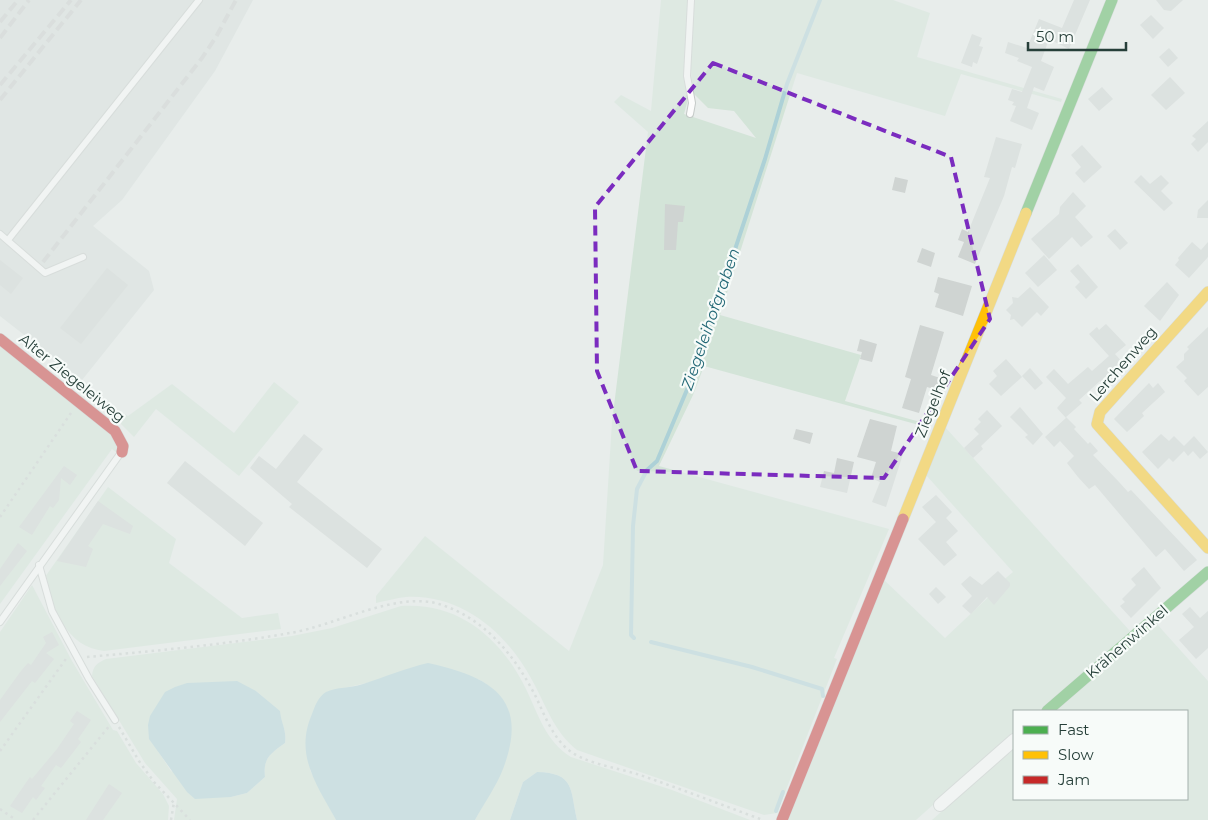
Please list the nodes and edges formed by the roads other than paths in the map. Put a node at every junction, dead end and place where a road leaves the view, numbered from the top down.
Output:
1 (199, 0) edge
2 (691, 0) edge
3 (1112, 0) edge
4 (690, 114) dead end
5 (0, 234) edge
6 (8, 240) junction
7 (84, 257) dead end
8 (1208, 292) edge
9 (0, 339) edge
10 (122, 452) joint
11 (1208, 548) edge
12 (39, 566) junction
13 (1208, 572) edge
14 (0, 622) edge
15 (1048, 710) edge
16 (115, 720) road end
17 (1013, 741) edge
18 (940, 805) dead end
19 (782, 820) edge

1 - 6 lane
2 - 4 lane
3 - 19 street, Ziegelhof
5 - 6 lane
6 - 7 lane
8 - 11 street, Lerchenweg
9 - 10 street, Alter Ziegeleiweg
10 - 12 lane, Alter Ziegeleiweg
12 - 14 lane, Alter Ziegeleiweg
12 - 16 lane
13 - 15 street, Krähenwinkel
17 - 18 street

